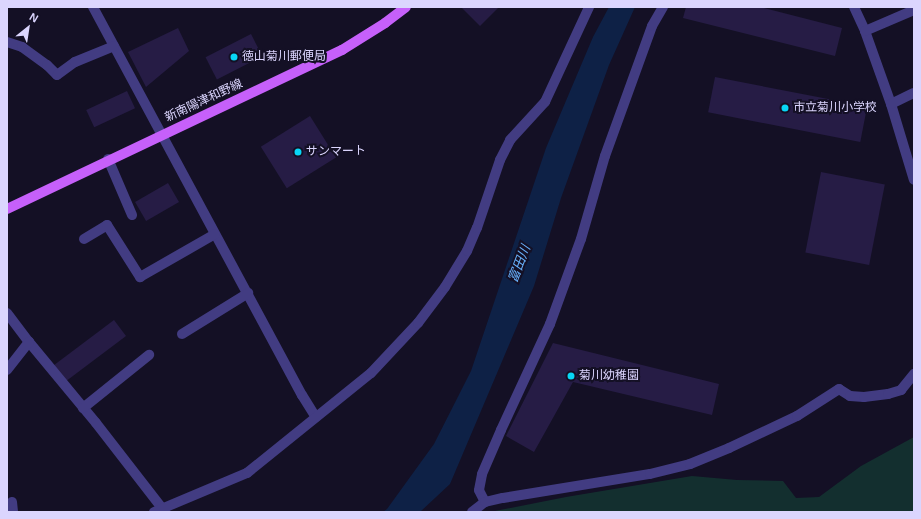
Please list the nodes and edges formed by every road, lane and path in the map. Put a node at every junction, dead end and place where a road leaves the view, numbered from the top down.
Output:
1 (93, 7) edge
2 (406, 7) edge
3 (589, 7) edge
4 (663, 7) edge
5 (854, 7) edge
6 (914, 10) edge
7 (865, 31) junction
8 (7, 42) edge
9 (114, 46) junction
10 (914, 93) edge
11 (890, 104) junction
12 (162, 135) junction
13 (108, 159) junction
14 (913, 175) edge
15 (7, 208) edge
16 (132, 215) dead end
17 (215, 234) junction
18 (84, 239) dead end
19 (248, 293) junction
20 (7, 313) edge
21 (182, 334) dead end
22 (29, 342) junction
23 (149, 355) dead end
24 (7, 370) edge
25 (914, 374) edge
26 (84, 408) junction
27 (316, 417) junction
28 (485, 502) junction
29 (160, 511) edge
30 (472, 512) edge

1 - 9 street
2 - 12 main road, 新南陽津和野線
3 - 27 street
4 - 28 street
5 - 7 street
6 - 7 street
7 - 11 street
8 - 9 street
9 - 12 street
10 - 11 street
11 - 14 street
12 - 13 main road, 新南陽津和野線
12 - 17 street
13 - 15 main road, 新南陽津和野線
13 - 16 street
17 - 18 street
17 - 19 street
19 - 21 street
19 - 27 street
20 - 22 street
22 - 24 street
22 - 26 street
23 - 26 street
25 - 28 street
26 - 29 street
27 - 29 street
28 - 30 street

